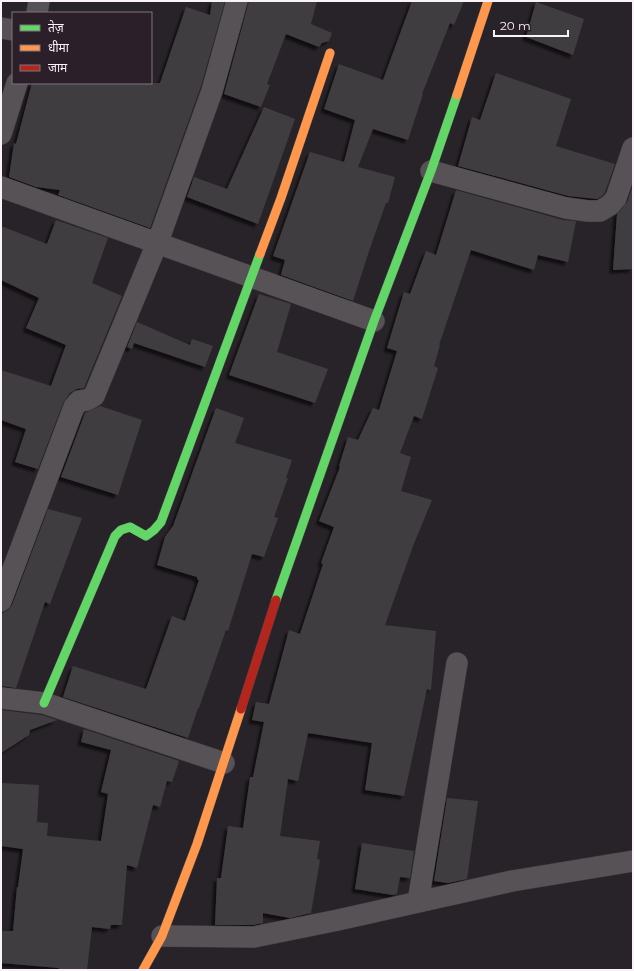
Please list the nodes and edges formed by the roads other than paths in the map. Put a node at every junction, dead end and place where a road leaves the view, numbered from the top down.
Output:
1 (39, 1) edge
2 (237, 1) edge
3 (488, 1) edge
4 (37, 12) edge
5 (1, 28) edge
6 (12, 30) edge
7 (330, 53) dead end
8 (17, 84) edge
9 (1, 134) edge
10 (633, 148) edge
11 (431, 171) junction
12 (1, 187) edge
13 (157, 244) junction
14 (251, 278) junction
15 (374, 322) junction
16 (1, 602) edge
17 (457, 663) dead end
18 (1, 698) edge
19 (44, 703) junction
20 (224, 763) junction
21 (633, 861) edge
22 (418, 902) junction
23 (162, 936) junction
24 (143, 970) edge

1 - 4 street
2 - 13 street
3 - 11 main road
5 - 6 street
7 - 14 main road
8 - 9 street
10 - 11 street
11 - 15 main road
12 - 13 street
13 - 14 street
13 - 16 street
14 - 15 street
14 - 19 main road
15 - 20 main road
17 - 22 street
18 - 19 street
19 - 20 street
20 - 23 main road
21 - 22 street
22 - 23 street
23 - 24 main road

